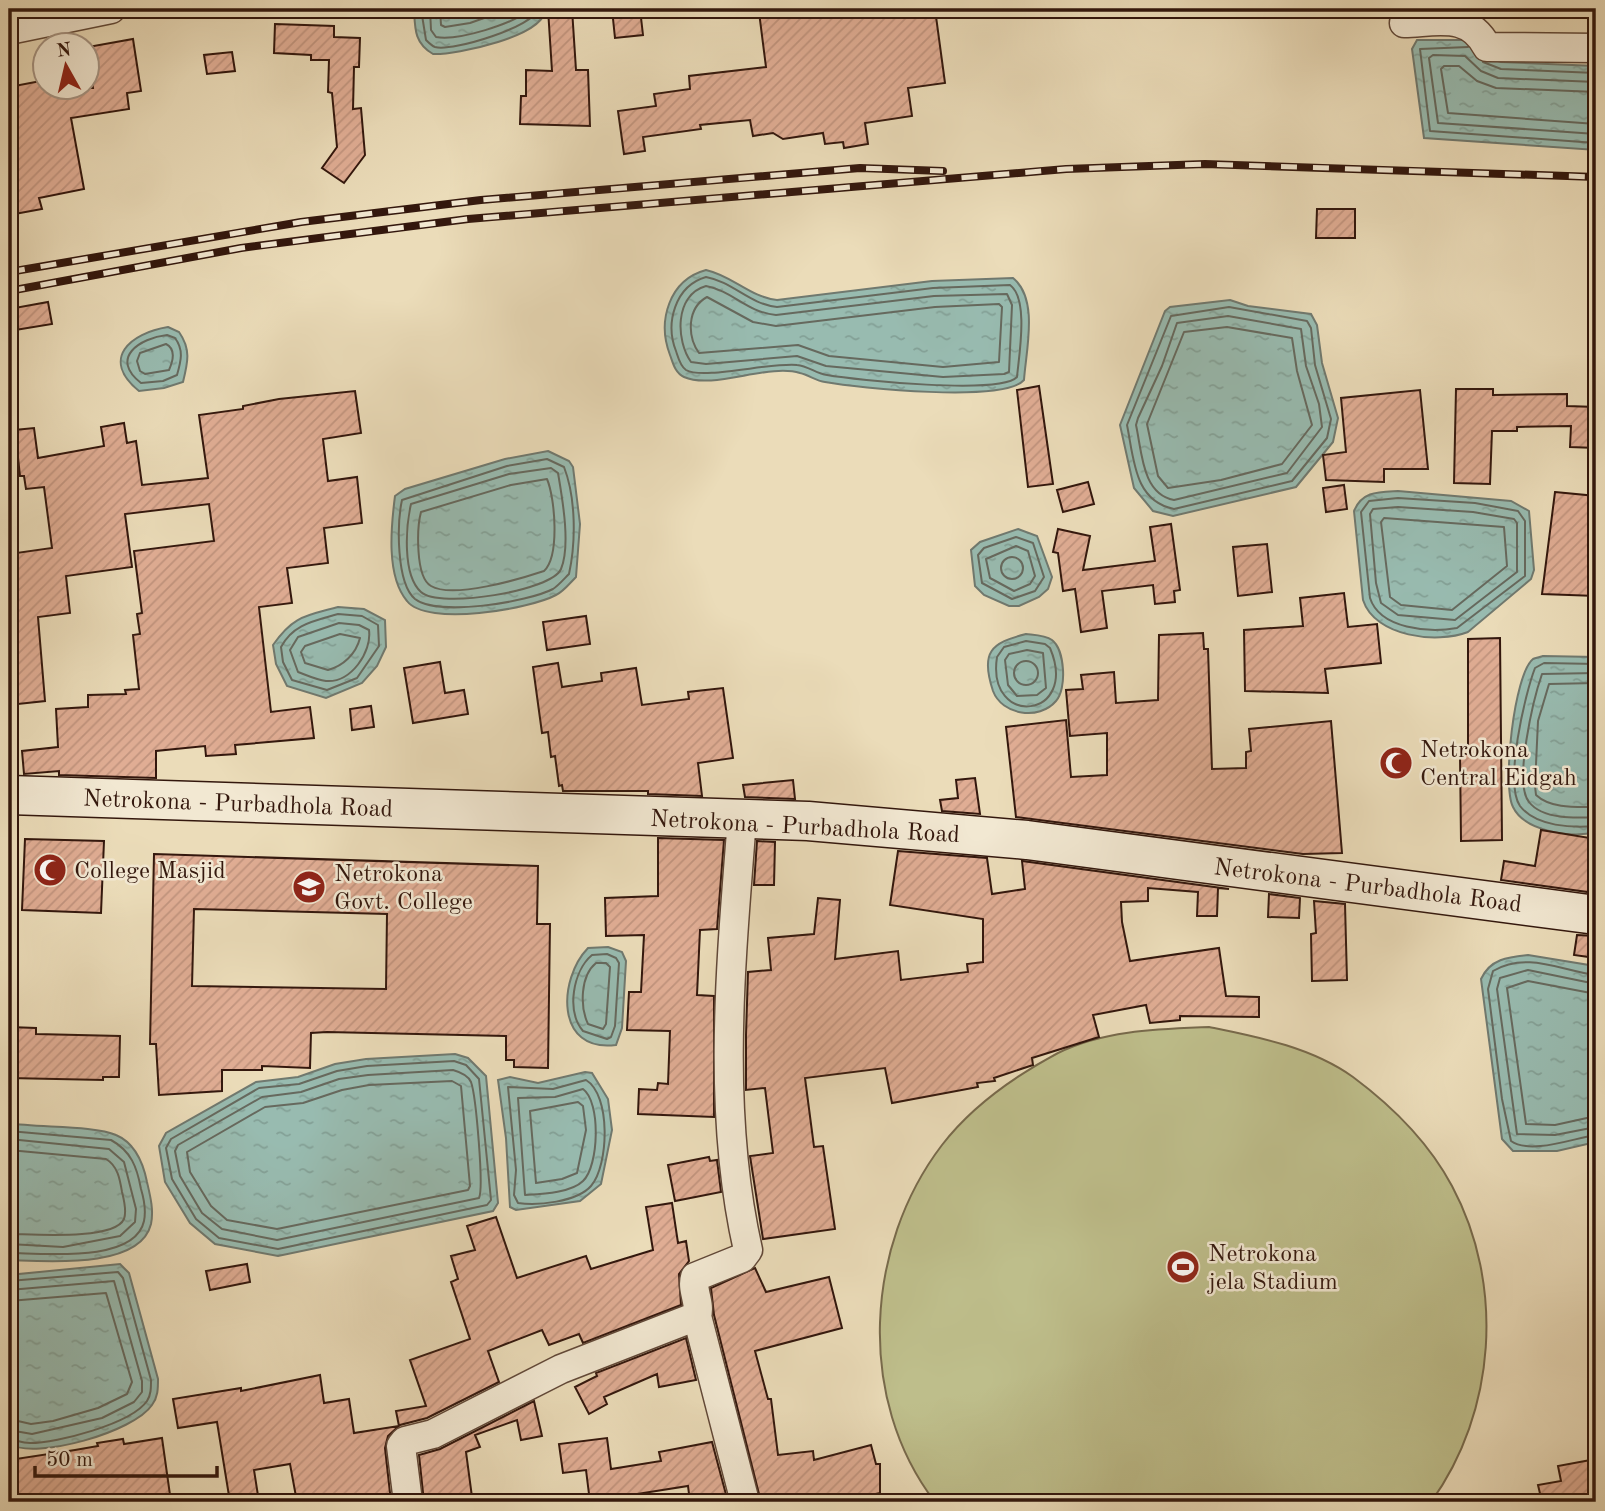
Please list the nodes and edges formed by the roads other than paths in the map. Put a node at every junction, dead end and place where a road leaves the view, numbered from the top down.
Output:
1 (111, 9) edge
2 (1404, 23) dead end
3 (9, 30) edge
4 (1596, 48) edge
5 (9, 795) edge
6 (742, 819) junction
7 (1596, 915) edge
8 (697, 1316) junction
9 (408, 1502) edge
10 (745, 1502) edge

1 - 3 street
2 - 4 street
5 - 6 main road, Netrokona - Purbadhola Road
6 - 7 main road, Netrokona - Purbadhola Road
6 - 8 street
8 - 9 street
8 - 10 street

